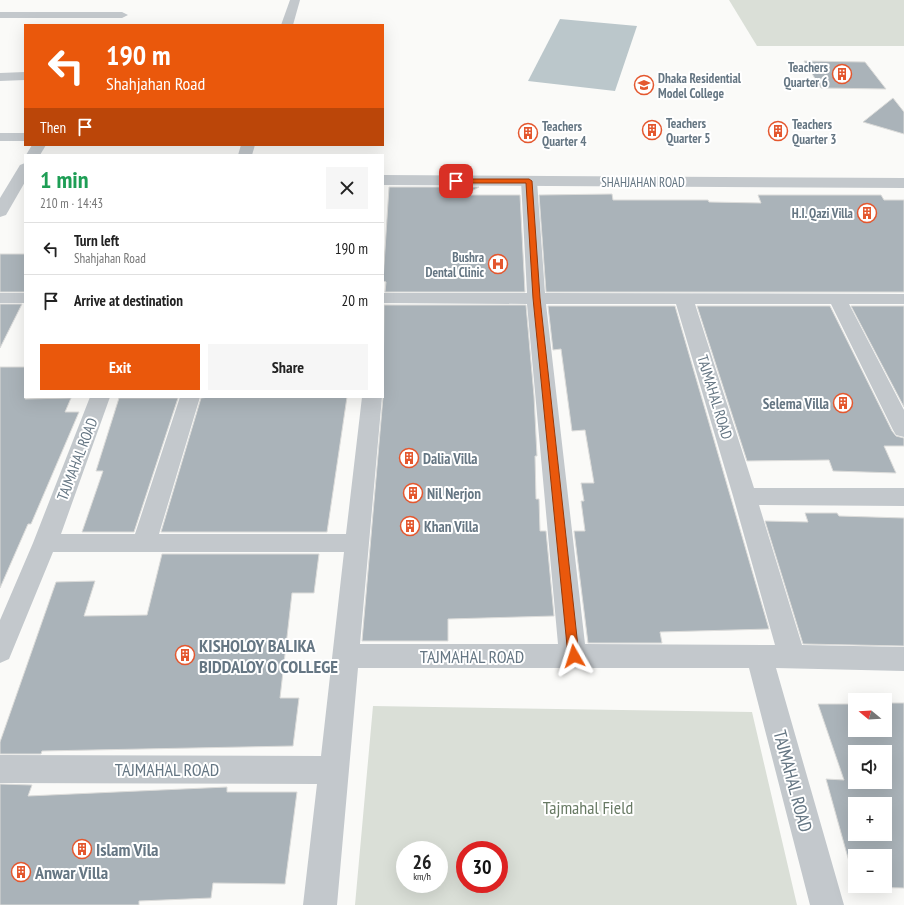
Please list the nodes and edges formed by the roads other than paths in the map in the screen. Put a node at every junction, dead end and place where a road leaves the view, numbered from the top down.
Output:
1 (295, 0) edge
2 (0, 15) edge
3 (117, 24) edge
4 (287, 24) edge
5 (24, 76) edge
6 (0, 77) edge
7 (0, 137) edge
8 (24, 137) edge
9 (384, 170) edge
10 (24, 172) edge
11 (904, 172) edge
12 (384, 180) edge
13 (529, 181) junction
14 (21, 182) edge
15 (904, 183) edge
16 (0, 212) edge
17 (0, 298) edge
18 (24, 298) edge
19 (384, 298) edge
20 (536, 298) junction
21 (684, 299) junction
22 (837, 299) junction
23 (904, 299) edge
24 (100, 398) edge
25 (190, 398) edge
26 (372, 398) edge
27 (904, 430) edge
28 (745, 496) junction
29 (904, 497) edge
30 (45, 543) junction
31 (144, 543) junction
32 (357, 543) junction
33 (0, 651) edge
34 (346, 656) junction
35 (574, 656) junction
36 (759, 656) junction
37 (792, 657) junction
38 (904, 659) edge
39 (0, 769) edge
40 (334, 770) junction
41 (320, 905) edge
42 (827, 905) edge

1 - 4 street
2 - 3 street
5 - 6 street
7 - 8 street
9 - 11 street, SHAHJAHAN ROAD
10 - 14 street
12 - 13 street, SHAHJAHAN ROAD
13 - 15 street, SHAHJAHAN ROAD
13 - 20 street
14 - 16 street
17 - 18 street
19 - 20 street
20 - 21 street
20 - 35 street
21 - 22 street
21 - 28 street, TAJMAHAL ROAD
22 - 23 street
22 - 27 street
24 - 30 street, TAJMAHAL ROAD
25 - 31 street
26 - 32 street
28 - 29 street
28 - 37 street, TAJMAHAL ROAD
30 - 31 street
30 - 33 street, TAJMAHAL ROAD
31 - 32 street
32 - 34 street
34 - 35 street, TAJMAHAL ROAD
34 - 40 street
35 - 36 street, TAJMAHAL ROAD
36 - 37 street, TAJMAHAL ROAD
36 - 42 street, TAJMAHAL ROAD
37 - 38 street, TAJMAHAL ROAD
39 - 40 street, TAJMAHAL ROAD
40 - 41 street

